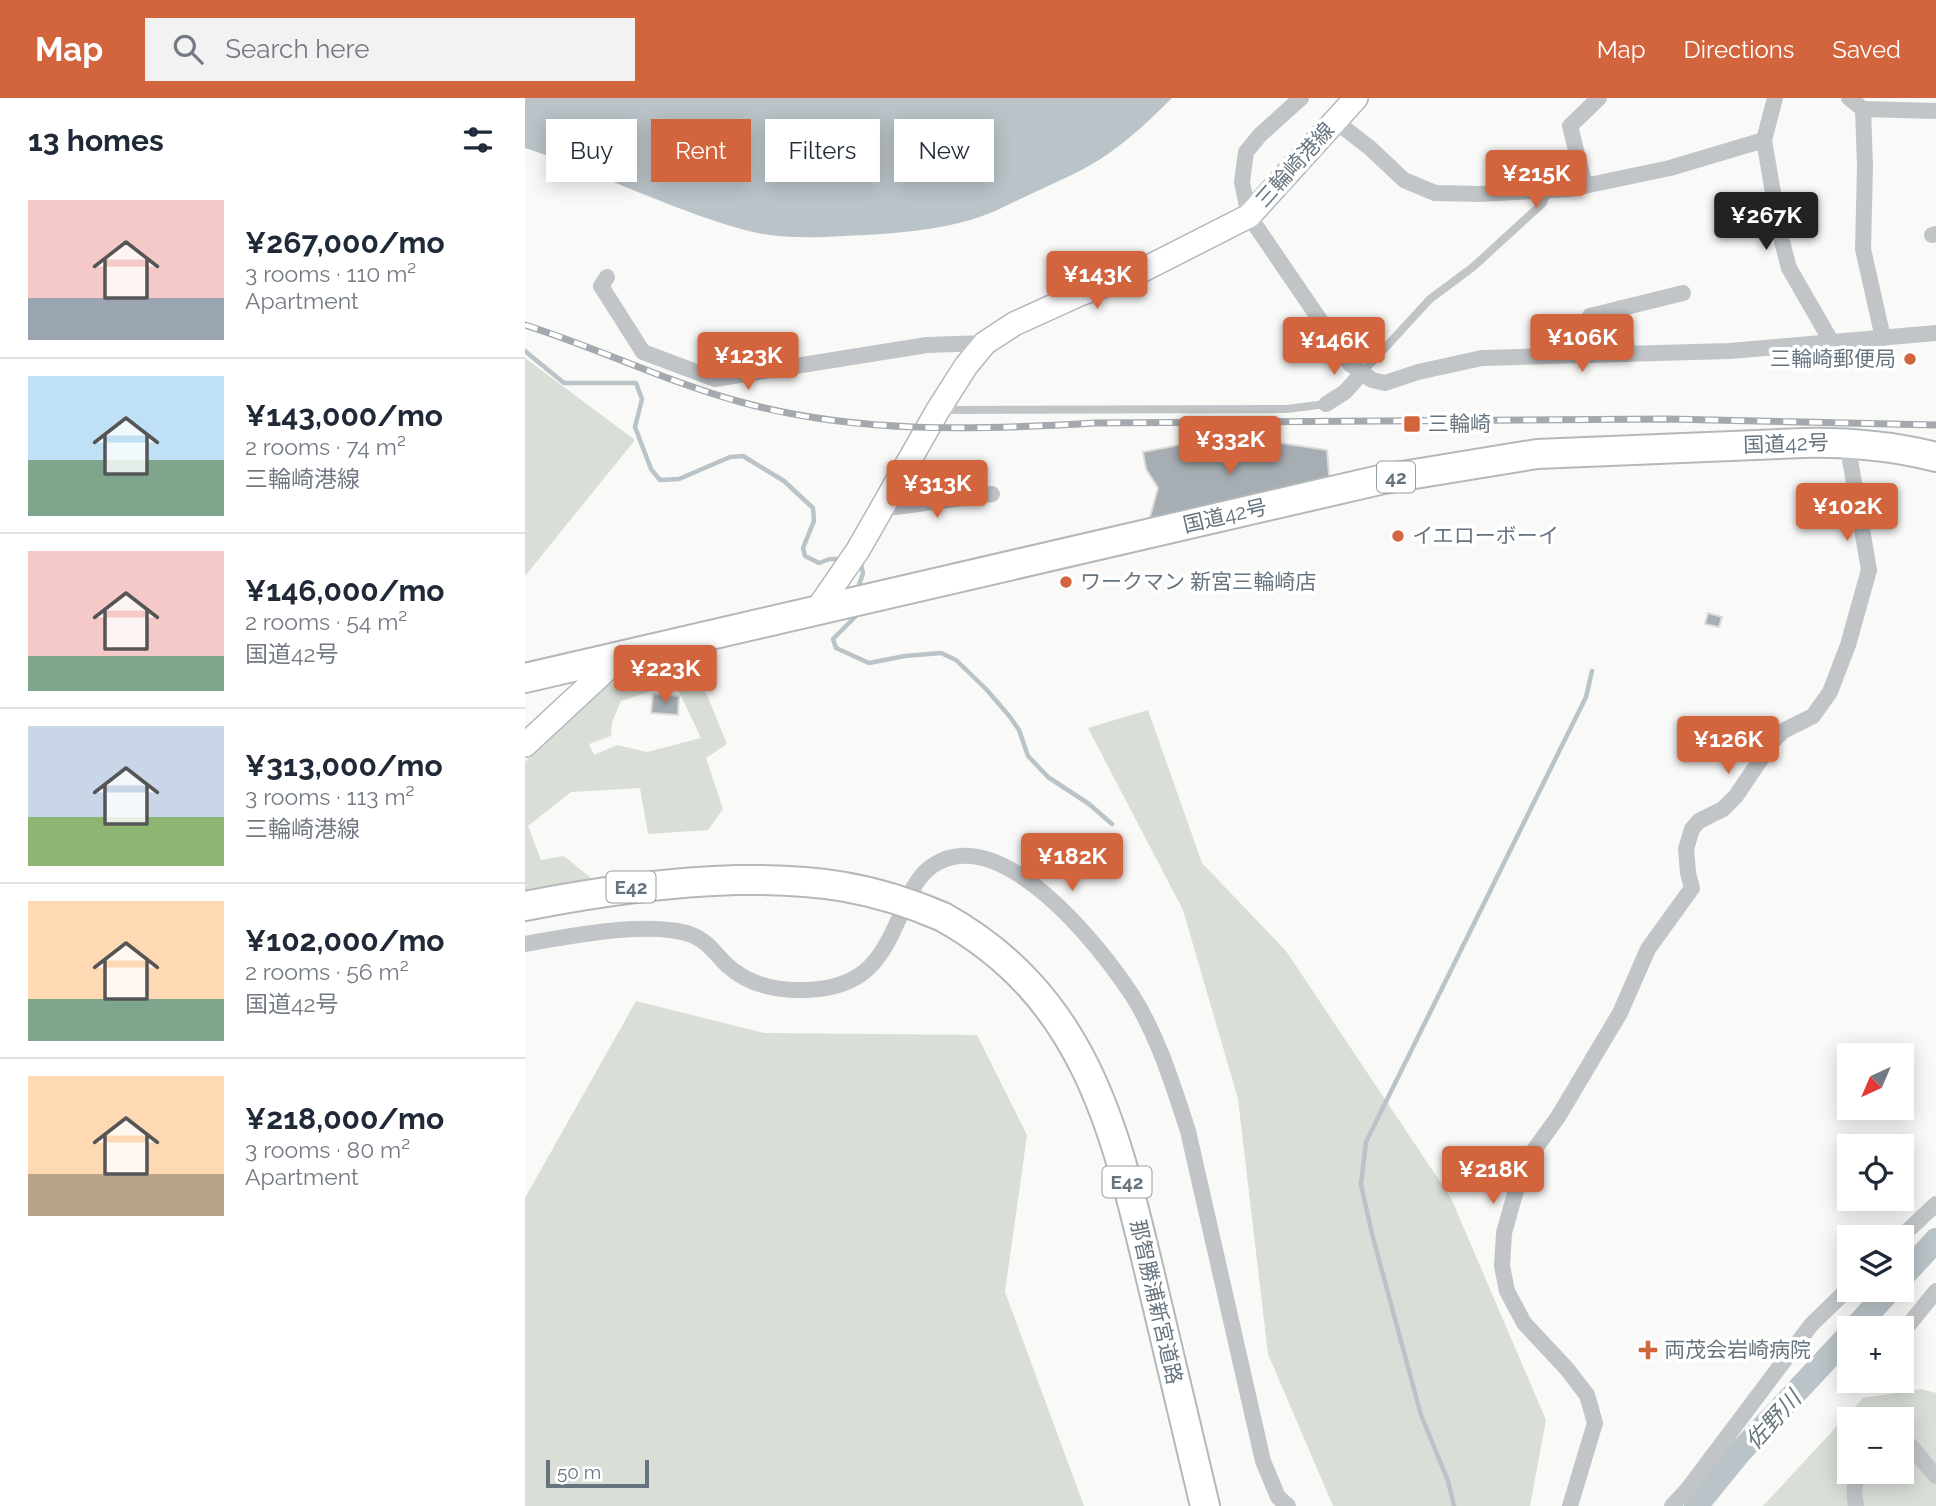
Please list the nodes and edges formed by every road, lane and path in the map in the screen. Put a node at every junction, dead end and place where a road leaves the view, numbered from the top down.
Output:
1 (1301, 98) edge
2 (1356, 98) edge
3 (1599, 98) edge
4 (1775, 98) edge
5 (1849, 98) edge
6 (1867, 104) edge
7 (1936, 111) edge
8 (1334, 120) junction
9 (1764, 140) junction
10 (1585, 186) junction
11 (1548, 191) junction
12 (1249, 216) junction
13 (607, 276) dead end
14 (1683, 293) dead end
15 (1621, 308) junction
16 (1590, 316) dead end
17 (1936, 333) edge
18 (1883, 338) junction
19 (1831, 341) junction
20 (985, 344) junction
21 (1628, 354) junction
22 (1362, 373) junction
23 (1326, 404) joint
24 (938, 410) junction
25 (1847, 442) junction
26 (1936, 457) edge
27 (992, 494) dead end
28 (885, 504) junction
29 (816, 611) junction
30 (621, 656) junction
31 (525, 678) edge
32 (525, 745) edge
33 (525, 906) edge
34 (525, 944) edge
35 (1936, 1204) edge
36 (1914, 1225) edge
37 (1936, 1291) edge
38 (1837, 1300) edge
39 (1914, 1318) edge
40 (1914, 1451) edge
41 (1936, 1476) edge
42 (1856, 1484) edge
43 (1205, 1506) edge
44 (1288, 1506) edge
45 (1570, 1506) edge
46 (1672, 1506) edge
47 (1856, 1506) edge

1 - 12 street
2 - 8 main road, 三輪崎港線
3 - 10 street
4 - 9 street
5 - 6 street
6 - 7 street
6 - 18 street
8 - 11 street
8 - 12 main road, 三輪崎港線
9 - 10 street
9 - 19 street
10 - 11 street
11 - 22 lane
12 - 20 main road, 三輪崎港線
12 - 22 street
13 - 20 street
14 - 15 street
15 - 16 street
15 - 21 street
17 - 18 street
18 - 19 street
19 - 21 street
20 - 24 main road, 三輪崎港線
21 - 22 street
22 - 23 street
23 - 24 lane
24 - 28 main road, 三輪崎港線
25 - 26 highway, 国道42号 / 42
25 - 29 highway, 国道42号 / 42
25 - 45 street
27 - 28 street
28 - 29 main road, 三輪崎港線
29 - 30 highway, 国道42号 / 42
30 - 31 highway, 国道42号 / 42
30 - 32 main road
33 - 43 highway, 那智勝浦新宮道路 / E42, bridge
34 - 44 street
35 - 36 street
37 - 39 street
38 - 46 street
40 - 41 street
42 - 47 street

